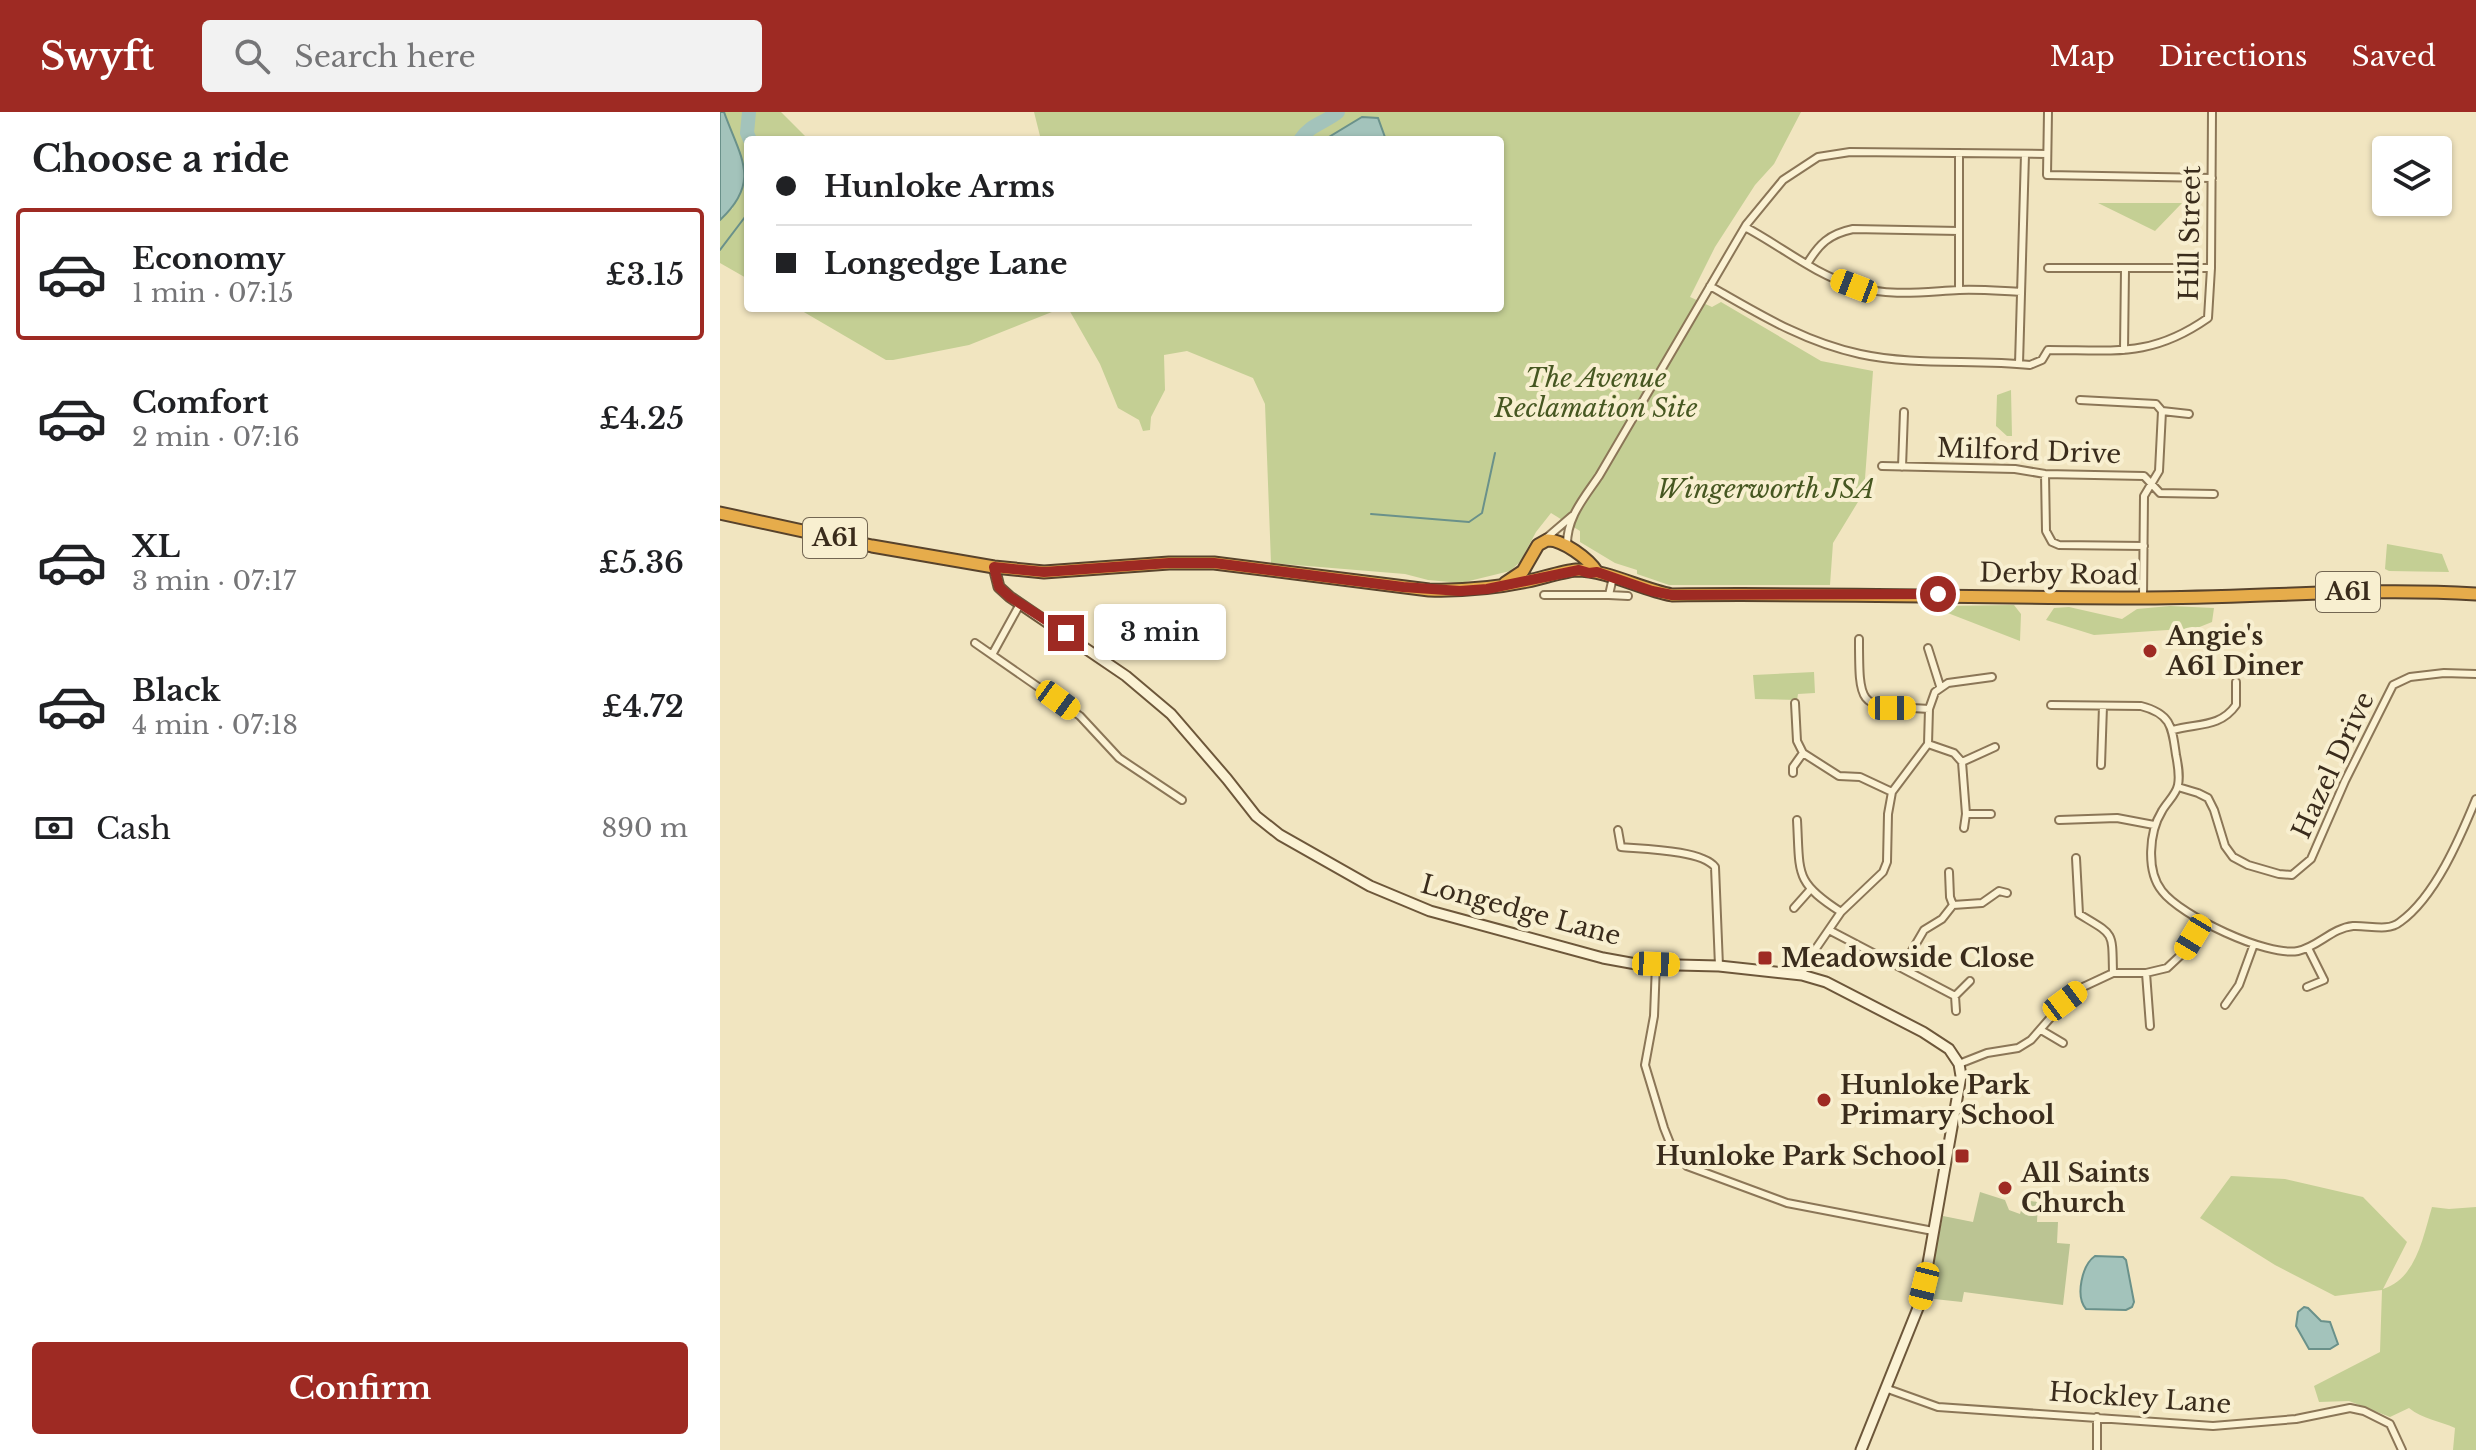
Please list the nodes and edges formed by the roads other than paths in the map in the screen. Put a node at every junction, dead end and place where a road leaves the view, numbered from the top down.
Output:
1 (2048, 112) edge
2 (2212, 112) edge
3 (1959, 153) junction
4 (2025, 154) junction
5 (2047, 154) junction
6 (2212, 178) junction
7 (1745, 227) junction
8 (1959, 231) junction
9 (1807, 264) junction
10 (2048, 268) dead end
11 (2211, 268) junction
12 (2125, 269) junction
13 (1710, 286) junction
14 (1959, 290) junction
15 (2021, 292) junction
16 (2124, 350) junction
17 (2019, 364) junction
18 (2080, 400) dead end
19 (2162, 411) junction
20 (1904, 412) dead end
21 (2189, 414) dead end
22 (1882, 466) dead end
23 (1902, 467) junction
24 (2045, 474) junction
25 (2152, 483) junction
26 (2214, 494) dead end
27 (720, 513) edge
28 (1572, 516) junction
29 (1542, 542) junction
30 (2144, 546) junction
31 (1567, 548) junction
32 (1534, 554) junction
33 (994, 567) junction
34 (1597, 572) junction
35 (1556, 575) junction
36 (1613, 577) junction
37 (1502, 586) junction
38 (2476, 594) edge
39 (1544, 595) dead end
40 (1609, 595) junction
41 (1628, 596) dead end
42 (2143, 598) junction
43 (1020, 604) junction
44 (1859, 639) dead end
45 (975, 643) dead end
46 (1928, 648) dead end
47 (993, 653) junction
48 (2476, 674) edge
49 (1992, 677) dead end
50 (2236, 682) dead end
51 (1940, 686) junction
52 (1795, 703) dead end
53 (2051, 705) dead end
54 (2103, 706) junction
55 (1929, 709) junction
56 (2173, 730) junction
57 (1928, 744) junction
58 (1995, 747) dead end
59 (1803, 753) junction
60 (1962, 762) junction
61 (2101, 765) dead end
62 (1793, 773) dead end
63 (2178, 787) junction
64 (1892, 792) junction
65 (2476, 799) edge
66 (1182, 800) dead end
67 (1966, 814) junction
68 (1991, 814) dead end
69 (1797, 820) dead end
70 (2059, 820) dead end
71 (2154, 825) junction
72 (1964, 828) dead end
73 (1618, 830) dead end
74 (2076, 858) dead end
75 (1949, 872) dead end
76 (1810, 890) junction
77 (2007, 893) dead end
78 (1953, 905) junction
79 (1794, 908) dead end
80 (1841, 912) junction
81 (2202, 922) junction
82 (1829, 930) junction
83 (2254, 944) junction
84 (2308, 948) junction
85 (1656, 964) junction
86 (1719, 966) junction
87 (1903, 966) junction
88 (2113, 973) junction
89 (2146, 973) junction
90 (1802, 975) junction
91 (1970, 981) dead end
92 (2307, 987) dead end
93 (1955, 996) junction
94 (2225, 1005) dead end
95 (1956, 1011) dead end
96 (2150, 1026) dead end
97 (2041, 1030) junction
98 (2063, 1043) dead end
99 (1959, 1064) junction
100 (1933, 1231) junction
101 (1885, 1388) junction
102 (2097, 1417) junction
103 (1861, 1450) edge
104 (2097, 1450) edge
105 (2402, 1450) edge

1 - 5 street
2 - 6 street, Hill Street
3 - 4 street
3 - 7 street
3 - 8 street
4 - 5 street
4 - 15 street
5 - 6 street
6 - 11 street, Hill Street
7 - 9 street
7 - 13 street
8 - 9 street
8 - 14 street
9 - 14 street
10 - 12 street
11 - 12 street
11 - 16 street, Hill Street
12 - 16 street
13 - 17 street, Hill Street
13 - 28 street
14 - 15 street
15 - 17 street
16 - 17 street, Hill Street
18 - 19 street
19 - 21 street
19 - 25 street
20 - 23 street, Milford Drive
22 - 23 street, Milford Drive
23 - 24 street, Milford Drive
24 - 25 street, Milford Drive
24 - 30 street
25 - 26 street, Milford Drive
25 - 30 street
27 - 33 highway, Derby Road / A61
28 - 29 street
28 - 31 street
29 - 31 highway
29 - 32 highway
30 - 42 street
31 - 34 highway, Derby Road / A61
31 - 35 highway
32 - 35 highway
32 - 37 highway
33 - 37 highway, Derby Road / A61
33 - 43 street, Longedge Lane
34 - 35 highway, Derby Road / A61
34 - 36 highway, Derby Road / A61
35 - 37 highway, Derby Road / A61
36 - 40 street
36 - 42 highway, Derby Road / A61
38 - 42 highway, Derby Road / A61
39 - 40 street
40 - 41 street
43 - 47 street
43 - 85 street, Longedge Lane
44 - 55 street
45 - 47 street
46 - 51 street
47 - 66 street
48 - 63 street, Hazel Drive
49 - 51 street
50 - 56 street
51 - 55 street
52 - 59 street
53 - 54 street
54 - 56 street
54 - 61 street
55 - 57 street
56 - 63 street
57 - 60 street
57 - 64 street
58 - 60 street
59 - 62 street
59 - 64 street
60 - 67 street
63 - 71 street
64 - 80 street
65 - 84 street
67 - 68 street
67 - 72 street
69 - 76 street
70 - 71 street
71 - 81 street
73 - 86 street
74 - 88 street
75 - 78 street
76 - 79 street
76 - 80 street
77 - 78 street
78 - 87 street
80 - 82 street
81 - 83 street
81 - 89 street
82 - 87 street
82 - 90 street
83 - 84 street
83 - 94 street
84 - 92 street
85 - 86 street, Longedge Lane
85 - 100 street
86 - 90 street, Longedge Lane
87 - 93 street
88 - 89 street
88 - 97 street
89 - 96 street
90 - 99 street, Longedge Lane
91 - 93 street
93 - 95 street
97 - 98 street
97 - 99 street
99 - 100 street
100 - 101 street
101 - 102 street, Hockley Lane
101 - 103 street
102 - 104 street
102 - 105 street, Hockley Lane

